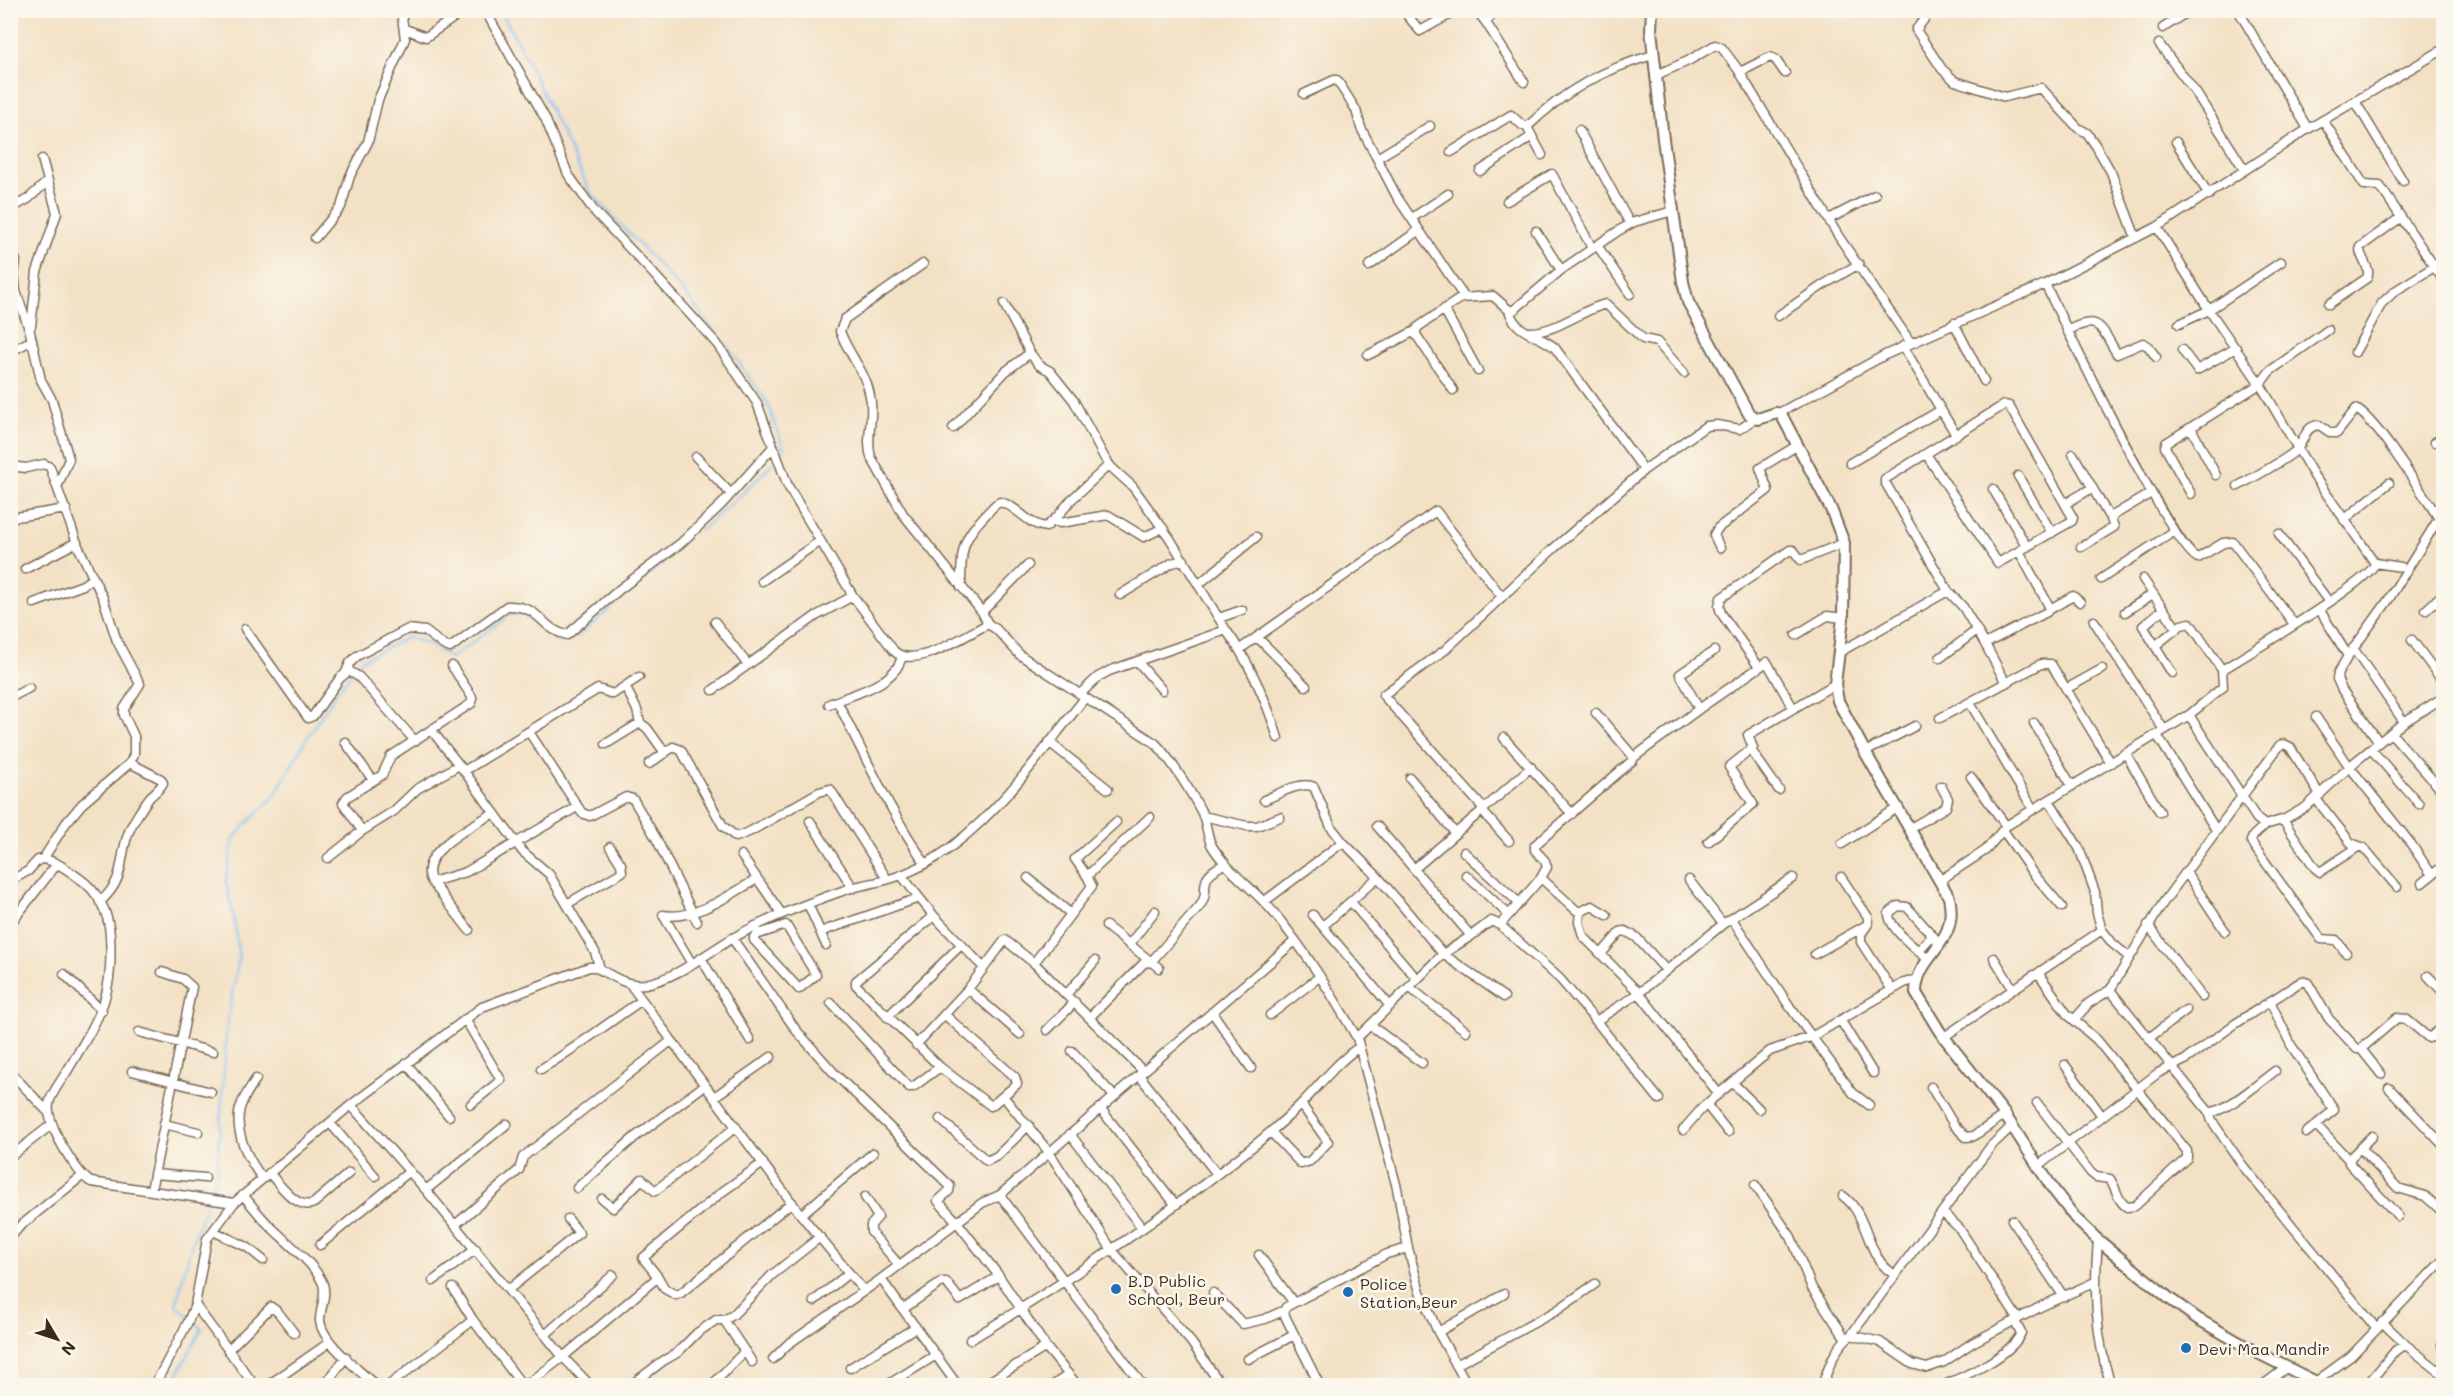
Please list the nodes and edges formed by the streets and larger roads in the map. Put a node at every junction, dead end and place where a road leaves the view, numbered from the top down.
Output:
1 (401, 10) edge
2 (465, 10) edge
3 (485, 10) edge
4 (1403, 10) edge
5 (1458, 10) edge
6 (1476, 10) edge
7 (1499, 10) edge
8 (1652, 10) edge
9 (1931, 10) edge
10 (2190, 10) edge
11 (2238, 10) edge
12 (1485, 21) junction
13 (2163, 28) dead end
14 (405, 29) junction
15 (2159, 44) dead end
16 (2442, 54) edge
17 (1653, 56) junction
18 (1738, 71) junction
19 (1785, 73) dead end
20 (1656, 75) junction
21 (1524, 82) dead end
22 (1304, 94) dead end
23 (2355, 101) junction
24 (2323, 120) junction
25 (1430, 126) dead end
26 (1527, 126) junction
27 (2308, 129) junction
28 (1579, 130) dead end
29 (1532, 136) junction
30 (2176, 142) dead end
31 (1451, 152) dead end
32 (1542, 155) dead end
33 (1377, 158) junction
34 (42, 159) dead end
35 (2244, 169) junction
36 (1480, 171) dead end
37 (48, 181) junction
38 (2403, 181) dead end
39 (1448, 194) dead end
40 (1875, 195) dead end
41 (2209, 195) junction
42 (1507, 201) dead end
43 (10, 209) edge
44 (1673, 211) junction
45 (1412, 218) junction
46 (2400, 218) junction
47 (1829, 219) junction
48 (1630, 224) junction
49 (2157, 228) junction
50 (1419, 230) junction
51 (1536, 231) dead end
52 (315, 237) dead end
53 (2136, 238) junction
54 (10, 246) edge
55 (1594, 246) junction
56 (2281, 262) dead end
57 (923, 264) dead end
58 (1859, 264) junction
59 (1369, 266) dead end
60 (2434, 267) junction
61 (1561, 270) junction
62 (2444, 281) edge
63 (2045, 284) junction
64 (1630, 294) dead end
65 (1464, 297) junction
66 (1004, 304) dead end
67 (2329, 304) dead end
68 (1444, 309) junction
69 (2209, 310) junction
70 (1511, 314) junction
71 (1778, 316) dead end
72 (1954, 323) junction
73 (2179, 324) dead end
74 (2328, 330) dead end
75 (1415, 331) junction
76 (2067, 331) junction
77 (31, 336) junction
78 (1907, 344) junction
79 (2236, 348) junction
80 (2182, 350) dead end
81 (10, 352) edge
82 (2355, 352) dead end
83 (1030, 353) junction
84 (1368, 355) dead end
85 (2156, 357) dead end
86 (1478, 371) dead end
87 (1684, 373) dead end
88 (1984, 381) dead end
89 (2260, 384) junction
90 (1453, 390) dead end
91 (1941, 410) junction
92 (1779, 412) junction
93 (1755, 419) junction
94 (953, 428) dead end
95 (2191, 428) junction
96 (1956, 435) junction
97 (2444, 437) edge
98 (2435, 442) dead end
99 (1798, 445) junction
100 (773, 447) junction
101 (2298, 450) junction
102 (1926, 454) junction
103 (2073, 454) dead end
104 (696, 457) dead end
105 (1850, 463) dead end
106 (1109, 465) junction
107 (10, 466) edge
108 (1644, 470) junction
109 (2216, 475) dead end
110 (2018, 476) dead end
111 (2389, 483) dead end
112 (58, 485) junction
113 (2238, 486) dead end
114 (2092, 488) junction
115 (1993, 489) dead end
116 (2151, 493) junction
117 (731, 494) junction
118 (2191, 494) dead end
119 (2065, 504) junction
120 (66, 509) junction
121 (2441, 513) edge
122 (2112, 517) junction
123 (10, 518) edge
124 (2344, 520) junction
125 (1054, 521) junction
126 (1163, 528) junction
127 (2173, 532) junction
128 (2052, 533) junction
129 (2279, 534) dead end
130 (1256, 537) dead end
131 (820, 541) junction
132 (77, 542) junction
133 (1844, 543) junction
134 (2081, 547) dead end
135 (1720, 548) dead end
136 (2023, 549) junction
137 (1184, 560) junction
138 (2375, 562) junction
139 (1028, 565) dead end
140 (2401, 567) dead end
141 (25, 569) dead end
142 (93, 578) junction
143 (2101, 579) dead end
144 (2143, 579) dead end
145 (762, 581) dead end
146 (1199, 584) junction
147 (962, 587) junction
148 (1948, 591) junction
149 (2444, 593) edge
150 (2153, 594) junction
151 (1120, 595) dead end
152 (853, 596) junction
153 (1502, 597) junction
154 (2436, 600) junction
155 (2080, 602) dead end
156 (2330, 602) junction
157 (34, 603) dead end
158 (2050, 607) junction
159 (2163, 609) junction
160 (2319, 609) junction
161 (1242, 610) dead end
162 (2426, 610) dead end
163 (2444, 610) edge
164 (982, 612) junction
165 (2125, 612) dead end
166 (1219, 618) junction
167 (1843, 618) junction
168 (2094, 621) dead end
169 (715, 622) dead end
170 (988, 624) junction
171 (2294, 624) junction
172 (2177, 628) junction
173 (245, 629) dead end
174 (1226, 630) junction
175 (1977, 630) junction
176 (1796, 634) dead end
177 (1257, 637) junction
178 (2412, 640) dead end
179 (1985, 644) junction
180 (2155, 645) junction
181 (1240, 649) junction
182 (1714, 651) dead end
183 (2351, 652) junction
184 (1838, 653) junction
185 (902, 657) junction
186 (1940, 658) dead end
187 (1138, 662) junction
188 (748, 665) junction
189 (452, 666) dead end
190 (1759, 668) junction
191 (2102, 669) dead end
192 (2222, 670) junction
193 (350, 672) junction
194 (2172, 673) dead end
195 (639, 677) dead end
196 (2006, 683) junction
197 (2444, 683) edge
198 (1835, 684) junction
199 (1306, 686) dead end
200 (29, 688) dead end
201 (626, 688) junction
202 (2066, 688) junction
203 (713, 690) dead end
204 (1162, 690) dead end
205 (1083, 696) junction
206 (10, 698) edge
207 (2442, 700) edge
208 (1970, 703) junction
209 (1793, 708) junction
210 (1699, 709) junction
211 (1596, 713) dead end
212 (2189, 715) junction
213 (2316, 717) dead end
214 (1940, 718) dead end
215 (2404, 722) junction
216 (640, 723) junction
217 (2034, 723) dead end
218 (1915, 726) dead end
219 (432, 731) junction
220 (529, 732) junction
221 (2161, 733) junction
222 (2391, 733) junction
223 (1278, 738) dead end
224 (1504, 738) dead end
225 (415, 741) junction
226 (345, 742) dead end
227 (1049, 742) junction
228 (2379, 742) junction
229 (606, 744) dead end
230 (2371, 749) junction
231 (1751, 750) junction
232 (1865, 752) junction
233 (665, 753) junction
234 (2126, 754) junction
235 (1633, 758) junction
236 (2110, 763) junction
237 (130, 764) junction
238 (649, 764) dead end
239 (2349, 766) junction
240 (1531, 767) junction
241 (462, 768) junction
242 (1971, 777) dead end
243 (1410, 778) dead end
244 (373, 780) junction
245 (1941, 786) dead end
246 (2072, 786) junction
247 (1108, 789) dead end
248 (1779, 790) dead end
249 (2444, 793) edge
250 (2241, 796) junction
251 (2318, 797) junction
252 (1264, 800) dead end
253 (2049, 800) junction
254 (2419, 804) dead end
255 (577, 807) junction
256 (1897, 808) junction
257 (1483, 810) junction
258 (2033, 810) junction
259 (2160, 812) dead end
260 (494, 813) junction
261 (1572, 814) junction
262 (1203, 816) junction
263 (1149, 817) dead end
264 (1280, 817) dead end
265 (2283, 820) junction
266 (810, 821) dead end
267 (1116, 822) dead end
268 (2265, 825) junction
269 (1377, 826) dead end
270 (2004, 828) junction
271 (1910, 829) junction
272 (2216, 830) junction
273 (362, 831) junction
274 (1455, 833) junction
275 (1509, 841) dead end
276 (1343, 842) junction
277 (1708, 842) dead end
278 (517, 844) junction
279 (1842, 844) dead end
280 (2358, 847) junction
281 (610, 848) dead end
282 (1464, 852) dead end
283 (741, 855) dead end
284 (328, 858) dead end
285 (43, 859) junction
286 (1225, 862) junction
287 (925, 863) junction
288 (57, 864) junction
289 (2444, 865) edge
290 (1414, 869) junction
291 (2186, 872) junction
292 (901, 875) junction
293 (1466, 875) dead end
294 (2432, 875) junction
295 (1087, 876) junction
296 (1378, 877) junction
297 (1841, 877) dead end
298 (1028, 878) dead end
299 (1541, 878) junction
300 (1793, 878) dead end
301 (11, 879) edge
302 (757, 879) junction
303 (887, 879) junction
304 (1689, 880) dead end
305 (1939, 880) junction
306 (432, 882) junction
307 (2422, 883) dead end
308 (2397, 887) dead end
309 (853, 888) junction
310 (919, 898) junction
311 (1265, 901) junction
312 (100, 902) junction
313 (1351, 902) junction
314 (1519, 903) junction
315 (567, 904) junction
316 (808, 904) junction
317 (2062, 906) dead end
318 (1155, 911) dead end
319 (692, 912) junction
320 (1580, 912) junction
321 (781, 913) junction
322 (1071, 914) junction
323 (1313, 915) dead end
324 (1509, 915) junction
325 (1607, 915) dead end
326 (934, 916) junction
327 (1732, 919) junction
328 (697, 922) dead end
329 (10, 924) edge
330 (1723, 924) junction
331 (1868, 924) junction
332 (1500, 925) junction
333 (2148, 925) junction
334 (1106, 926) dead end
335 (1323, 926) junction
336 (470, 930) dead end
337 (757, 930) junction
338 (2102, 930) junction
339 (2224, 931) dead end
340 (820, 932) junction
341 (1471, 936) junction
342 (732, 938) junction
343 (1936, 940) junction
344 (1294, 941) junction
345 (826, 945) dead end
346 (961, 945) junction
347 (1129, 945) junction
348 (1918, 951) junction
349 (1602, 953) junction
350 (2346, 953) dead end
351 (1443, 954) junction
352 (1815, 954) dead end
353 (2129, 957) junction
354 (701, 958) junction
355 (1994, 958) dead end
356 (1929, 960) junction
357 (1095, 961) dead end
358 (1151, 962) junction
359 (1034, 963) junction
360 (692, 964) junction
361 (984, 968) junction
362 (1159, 968) dead end
363 (600, 969) junction
364 (1666, 970) junction
365 (162, 972) dead end
366 (64, 974) dead end
367 (2038, 974) junction
368 (2428, 976) dead end
369 (1319, 977) junction
370 (1417, 979) junction
371 (1918, 979) junction
372 (630, 984) junction
373 (1409, 987) junction
374 (968, 989) junction
375 (2013, 989) junction
376 (1892, 990) junction
377 (2110, 990) junction
378 (1639, 993) junction
379 (2444, 993) edge
380 (1066, 995) junction
381 (1504, 997) dead end
382 (2202, 997) dead end
383 (642, 1000) junction
384 (2270, 1001) junction
385 (1075, 1002) junction
386 (831, 1003) dead end
387 (1390, 1006) junction
388 (2186, 1010) dead end
389 (102, 1011) junction
390 (1212, 1012) junction
391 (945, 1015) junction
392 (1270, 1015) dead end
393 (887, 1017) junction
394 (1090, 1017) junction
395 (465, 1019) junction
396 (2074, 1020) junction
397 (1596, 1021) junction
398 (1841, 1021) junction
399 (1370, 1025) junction
400 (2444, 1026) edge
401 (1047, 1030) dead end
402 (1466, 1031) dead end
403 (139, 1032) dead end
404 (1020, 1034) dead end
405 (1813, 1036) junction
406 (2434, 1036) junction
407 (1944, 1037) junction
408 (2149, 1038) junction
409 (750, 1040) dead end
410 (179, 1041) junction
411 (671, 1041) junction
412 (1358, 1042) junction
413 (916, 1045) junction
414 (2444, 1047) edge
415 (2361, 1049) junction
416 (1072, 1051) dead end
417 (213, 1052) dead end
418 (771, 1057) dead end
419 (406, 1063) junction
420 (1422, 1063) dead end
421 (2065, 1065) dead end
422 (2172, 1066) junction
423 (940, 1067) junction
424 (1251, 1068) dead end
425 (541, 1069) dead end
426 (132, 1071) dead end
427 (2275, 1071) dead end
428 (10, 1072) edge
429 (1873, 1072) dead end
430 (1141, 1073) junction
431 (2381, 1074) dead end
432 (256, 1079) dead end
433 (172, 1082) junction
434 (1733, 1083) junction
435 (705, 1085) junction
436 (1931, 1087) dead end
437 (2389, 1088) dead end
438 (2136, 1089) junction
439 (211, 1092) dead end
440 (1719, 1094) junction
441 (1003, 1096) junction
442 (1114, 1096) junction
443 (714, 1097) junction
444 (1659, 1098) dead end
445 (2037, 1103) dead end
446 (471, 1104) dead end
447 (1301, 1104) junction
448 (1707, 1104) junction
449 (351, 1105) junction
450 (1869, 1105) dead end
451 (1101, 1108) junction
452 (1759, 1109) dead end
453 (2209, 1112) junction
454 (49, 1113) junction
455 (2004, 1115) junction
456 (449, 1116) dead end
457 (2102, 1116) junction
458 (940, 1119) dead end
459 (330, 1123) junction
460 (164, 1124) junction
461 (507, 1124) dead end
462 (51, 1125) junction
463 (1029, 1125) junction
464 (2316, 1125) junction
465 (736, 1127) junction
466 (2012, 1127) junction
467 (1683, 1130) dead end
468 (198, 1132) dead end
469 (1271, 1132) junction
470 (1728, 1132) dead end
471 (2306, 1133) dead end
472 (1070, 1134) junction
473 (2372, 1136) dead end
474 (2068, 1143) junction
475 (2444, 1146) edge
476 (2360, 1148) junction
477 (1049, 1152) junction
478 (873, 1153) dead end
479 (10, 1157) edge
480 (2349, 1160) junction
481 (763, 1163) junction
482 (2037, 1167) junction
483 (410, 1171) junction
484 (349, 1173) dead end
485 (154, 1174) junction
486 (1217, 1174) junction
487 (266, 1175) junction
488 (82, 1176) junction
489 (375, 1176) dead end
490 (205, 1178) dead end
491 (1755, 1185) dead end
492 (577, 1188) dead end
493 (151, 1190) junction
494 (426, 1190) junction
495 (243, 1195) junction
496 (1000, 1195) junction
497 (1843, 1196) dead end
498 (865, 1197) dead end
499 (602, 1199) dead end
500 (792, 1202) junction
501 (234, 1203) junction
502 (1175, 1204) junction
503 (1942, 1212) junction
504 (2444, 1213) edge
505 (801, 1215) junction
506 (2398, 1216) dead end
507 (568, 1219) dead end
508 (2012, 1220) dead end
509 (957, 1222) junction
510 (455, 1225) junction
511 (1142, 1228) junction
512 (213, 1231) junction
513 (820, 1237) junction
514 (10, 1238) edge
515 (2098, 1240) junction
516 (320, 1245) dead end
517 (1407, 1248) junction
518 (476, 1250) junction
519 (1112, 1250) junction
520 (1259, 1255) dead end
521 (262, 1260) dead end
522 (2444, 1260) edge
523 (899, 1265) junction
524 (849, 1273) junction
525 (613, 1275) dead end
526 (1896, 1275) junction
527 (999, 1276) junction
528 (658, 1277) junction
529 (881, 1279) junction
530 (433, 1281) dead end
531 (1064, 1282) junction
532 (2096, 1282) junction
533 (1595, 1284) dead end
534 (453, 1288) dead end
535 (508, 1290) junction
536 (864, 1291) junction
537 (1213, 1293) dead end
538 (1504, 1294) dead end
539 (2064, 1297) junction
540 (814, 1301) dead end
541 (1293, 1302) junction
542 (194, 1308) junction
543 (903, 1309) junction
544 (1021, 1309) junction
545 (1285, 1310) junction
546 (473, 1320) junction
547 (724, 1320) junction
548 (2017, 1320) junction
549 (2379, 1325) junction
550 (916, 1327) junction
551 (294, 1332) dead end
552 (1437, 1332) junction
553 (545, 1335) junction
554 (1294, 1335) junction
555 (1849, 1337) junction
556 (970, 1340) dead end
557 (330, 1342) junction
558 (2406, 1345) junction
559 (1046, 1347) junction
560 (228, 1350) junction
561 (745, 1351) junction
562 (936, 1355) junction
563 (346, 1357) junction
564 (563, 1357) junction
565 (773, 1359) dead end
566 (1248, 1359) dead end
567 (752, 1362) dead end
568 (1456, 1365) junction
569 (2287, 1367) junction
570 (850, 1368) dead end
571 (1068, 1375) junction
572 (2444, 1375) edge
573 (2444, 1381) edge
574 (2110, 1382) dead end
575 (2316, 1384) edge
576 (154, 1386) edge
577 (255, 1386) edge
578 (267, 1386) edge
579 (324, 1386) edge
580 (376, 1386) edge
581 (388, 1386) edge
582 (524, 1386) edge
583 (591, 1386) edge
584 (630, 1386) edge
585 (711, 1386) edge
586 (886, 1386) edge
587 (958, 1386) edge
588 (982, 1386) edge
589 (1052, 1386) edge
590 (1077, 1386) edge
591 (1143, 1386) edge
592 (1222, 1386) edge
593 (1320, 1386) edge
594 (1468, 1386) edge
595 (1822, 1386) edge
596 (1942, 1386) edge
597 (2262, 1386) edge
598 (2366, 1386) edge
599 (2439, 1386) edge

1 - 14 street
2 - 14 street
3 - 100 street
4 - 5 street
6 - 12 street
7 - 12 street
8 - 17 street
9 - 53 street
10 - 13 street
11 - 27 street
12 - 21 street
14 - 52 street
15 - 35 street
16 - 23 street
17 - 20 street
17 - 26 street
18 - 19 street
18 - 20 street
18 - 47 street
20 - 44 street
22 - 33 street
23 - 24 street
23 - 38 street
24 - 27 street
24 - 46 street
25 - 33 street
26 - 29 street
26 - 31 street
27 - 35 street
28 - 48 street
29 - 32 street
29 - 36 street
30 - 41 street
33 - 45 street
34 - 37 street
35 - 41 street
37 - 43 street
37 - 77 street
39 - 45 street
40 - 47 street
41 - 49 street
42 - 55 street
44 - 48 street
44 - 93 street
45 - 50 street
46 - 60 street
46 - 67 street
47 - 58 street
48 - 55 street
49 - 53 street
49 - 69 street
50 - 59 street
50 - 65 street
51 - 61 street
53 - 63 street
54 - 77 street
55 - 61 street
55 - 64 street
56 - 69 street
57 - 147 street
58 - 71 street
58 - 78 street
60 - 62 street
60 - 82 street
61 - 70 street
63 - 72 street
63 - 76 street
65 - 68 street
65 - 70 street
66 - 83 street
68 - 75 street
68 - 86 street
69 - 73 street
69 - 79 street
70 - 87 street
70 - 108 street
72 - 78 street
72 - 88 street
74 - 89 street
75 - 84 street
75 - 90 street
76 - 85 street
76 - 116 street
77 - 81 street
77 - 112 street
78 - 91 street
78 - 92 street
79 - 80 street
79 - 89 street
83 - 94 street
83 - 106 street
89 - 95 street
89 - 101 street
91 - 96 street
91 - 105 street
92 - 93 street
92 - 99 street
93 - 108 street
95 - 109 street
95 - 118 street
96 - 102 street
96 - 119 street
97 - 98 street
99 - 133 street
99 - 135 street
100 - 117 street
100 - 131 street
101 - 113 street
101 - 121 street
101 - 124 street
102 - 136 street
102 - 148 street
103 - 114 street
104 - 117 street
106 - 125 street
106 - 126 street
107 - 112 street
108 - 153 street
110 - 128 street
111 - 124 street
112 - 120 street
114 - 119 street
114 - 122 street
115 - 136 street
116 - 122 street
116 - 127 street
117 - 193 street
119 - 128 street
120 - 123 street
120 - 132 street
121 - 183 street
122 - 134 street
124 - 138 street
125 - 126 street
125 - 147 street
126 - 137 street
127 - 143 street
127 - 171 street
128 - 136 street
129 - 156 street
130 - 146 street
131 - 145 street
131 - 152 street
132 - 141 street
132 - 142 street
133 - 167 street
133 - 190 street
136 - 158 street
137 - 146 street
137 - 151 street
138 - 140 street
138 - 156 street
139 - 164 street
142 - 157 street
142 - 237 street
144 - 150 street
146 - 166 street
147 - 164 street
148 - 175 street
148 - 184 street
149 - 154 street
150 - 159 street
150 - 165 street
152 - 185 street
152 - 188 street
153 - 177 street
153 - 257 street
154 - 162 street
154 - 163 street
155 - 158 street
156 - 160 street
158 - 179 street
159 - 172 street
159 - 180 street
160 - 171 street
160 - 183 street
161 - 166 street
164 - 170 street
166 - 174 street
167 - 176 street
167 - 184 street
168 - 221 street
169 - 188 street
170 - 185 street
170 - 205 street
171 - 192 street
172 - 180 street
172 - 192 street
173 - 193 street
174 - 181 street
174 - 187 street
175 - 179 street
175 - 186 street
177 - 181 street
177 - 199 street
178 - 197 street
179 - 196 street
180 - 194 street
181 - 223 street
182 - 210 street
183 - 215 street
183 - 228 street
184 - 198 street
185 - 287 street
187 - 204 street
187 - 205 street
188 - 203 street
189 - 219 street
190 - 209 street
190 - 210 street
191 - 202 street
192 - 212 street
193 - 225 street
195 - 201 street
196 - 202 street
196 - 208 street
198 - 209 street
198 - 232 street
200 - 206 street
201 - 216 street
201 - 220 street
202 - 236 street
205 - 227 street
205 - 262 street
207 - 215 street
208 - 214 street
208 - 258 street
209 - 231 street
210 - 235 street
211 - 235 street
212 - 221 street
212 - 250 street
213 - 239 street
215 - 222 street
216 - 229 street
216 - 233 street
217 - 246 street
218 - 232 street
219 - 225 street
219 - 241 street
220 - 241 street
220 - 255 street
221 - 234 street
221 - 272 street
222 - 228 street
222 - 249 street
224 - 240 street
225 - 244 street
226 - 244 street
227 - 247 street
227 - 287 street
228 - 230 street
230 - 239 street
230 - 254 street
231 - 248 street
231 - 277 street
232 - 256 street
233 - 238 street
233 - 303 street
234 - 236 street
234 - 259 street
235 - 261 street
236 - 246 street
237 - 285 street
237 - 312 street
239 - 251 street
239 - 294 street
240 - 257 street
240 - 261 street
241 - 260 street
241 - 273 street
242 - 270 street
243 - 274 street
244 - 273 street
245 - 271 street
246 - 253 street
250 - 251 street
250 - 268 street
250 - 272 street
251 - 265 street
251 - 280 street
252 - 276 street
253 - 258 street
253 - 338 street
255 - 278 street
255 - 319 street
256 - 271 street
256 - 279 street
257 - 274 street
257 - 275 street
258 - 270 street
260 - 278 street
260 - 306 street
261 - 299 street
262 - 264 street
262 - 286 street
263 - 295 street
265 - 268 street
265 - 280 street
266 - 309 street
267 - 295 street
268 - 350 street
269 - 290 street
270 - 305 street
270 - 317 street
271 - 305 street
272 - 291 street
273 - 284 street
274 - 290 street
276 - 296 street
276 - 311 street
278 - 306 street
278 - 315 street
280 - 308 street
281 - 315 street
282 - 314 street
283 - 302 street
285 - 288 street
285 - 301 street
286 - 311 street
286 - 358 street
287 - 292 street
288 - 312 street
288 - 329 street
289 - 294 street
290 - 341 street
291 - 333 street
291 - 339 street
292 - 303 street
292 - 310 street
293 - 324 street
294 - 307 street
295 - 322 street
296 - 313 street
296 - 351 street
297 - 331 street
298 - 322 street
299 - 314 street
299 - 320 street
300 - 327 street
302 - 319 street
302 - 321 street
303 - 309 street
304 - 330 street
305 - 343 street
306 - 336 street
309 - 316 street
310 - 326 street
310 - 340 street
311 - 344 street
312 - 389 street
313 - 335 street
313 - 370 street
314 - 324 street
315 - 363 street
316 - 321 street
316 - 340 street
318 - 347 street
319 - 328 street
319 - 360 street
320 - 325 street
320 - 349 street
321 - 337 street
322 - 359 street
323 - 335 street
324 - 332 street
326 - 346 street
326 - 393 street
327 - 330 street
327 - 405 street
330 - 364 street
331 - 352 street
331 - 376 street
332 - 341 street
332 - 397 street
333 - 353 street
333 - 382 street
334 - 347 street
335 - 387 street
337 - 337 street
337 - 342 street
338 - 353 street
338 - 367 street
340 - 345 street
341 - 351 street
342 - 354 street
342 - 509 street
343 - 348 street
343 - 348 street
343 - 356 street
344 - 369 street
344 - 390 street
346 - 361 street
346 - 393 street
347 - 358 street
348 - 356 street
349 - 364 street
349 - 378 street
351 - 370 street
351 - 381 street
353 - 377 street
354 - 360 street
354 - 409 street
355 - 375 street
356 - 371 street
357 - 380 street
358 - 362 street
358 - 394 street
359 - 361 street
359 - 380 street
360 - 372 street
361 - 374 street
363 - 372 street
363 - 395 street
364 - 378 street
365 - 410 street
366 - 389 street
367 - 375 street
367 - 396 street
368 - 379 street
369 - 392 street
369 - 412 street
370 - 373 street
371 - 376 street
371 - 407 street
372 - 383 street
373 - 387 street
373 - 402 street
374 - 391 street
374 - 404 street
375 - 407 street
376 - 398 street
377 - 396 street
377 - 408 street
378 - 397 street
378 - 440 street
380 - 385 street
383 - 411 street
383 - 425 street
384 - 415 street
384 - 422 street
384 - 464 street
385 - 394 street
385 - 401 street
386 - 423 street
387 - 399 street
388 - 408 street
389 - 454 street
390 - 424 street
390 - 430 street
391 - 413 street
391 - 441 street
393 - 413 street
394 - 430 street
395 - 419 street
395 - 446 street
396 - 438 street
397 - 444 street
398 - 405 street
398 - 429 street
399 - 412 street
399 - 420 street
400 - 406 street
403 - 410 street
405 - 434 street
405 - 450 street
406 - 414 street
406 - 415 street
407 - 455 street
408 - 422 street
410 - 417 street
410 - 433 street
411 - 435 street
411 - 510 street
412 - 447 street
412 - 517 street
413 - 423 street
415 - 431 street
416 - 442 street
418 - 443 street
419 - 449 street
419 - 456 street
421 - 457 street
422 - 438 street
422 - 453 street
423 - 441 street
426 - 433 street
427 - 453 street
428 - 454 street
430 - 442 street
430 - 486 street
432 - 487 street
433 - 439 street
433 - 460 street
434 - 440 street
434 - 452 street
435 - 443 street
435 - 492 street
436 - 455 street
437 - 475 street
438 - 457 street
438 - 474 street
440 - 448 street
441 - 463 street
442 - 451 street
443 - 465 street
445 - 474 street
447 - 469 street
447 - 469 street
448 - 467 street
448 - 470 street
449 - 459 street
449 - 483 street
451 - 472 street
451 - 502 street
453 - 549 street
454 - 462 street
455 - 466 street
457 - 474 street
458 - 463 street
459 - 487 street
459 - 489 street
460 - 468 street
460 - 485 street
461 - 494 street
462 - 479 street
462 - 488 street
463 - 477 street
464 - 471 street
464 - 480 street
465 - 481 street
465 - 499 street
466 - 482 street
466 - 503 street
469 - 486 street
472 - 477 street
472 - 511 street
473 - 476 street
474 - 482 street
476 - 480 street
476 - 504 street
477 - 496 street
477 - 519 street
478 - 505 street
480 - 506 street
481 - 500 street
481 - 528 street
482 - 515 street
483 - 494 street
483 - 516 street
484 - 487 street
485 - 490 street
485 - 493 street
486 - 502 street
487 - 495 street
488 - 493 street
488 - 514 street
491 - 555 street
493 - 501 street
494 - 510 street
495 - 501 street
495 - 557 street
496 - 509 street
496 - 531 street
497 - 526 street
498 - 523 street
500 - 505 street
500 - 528 street
501 - 512 street
502 - 511 street
503 - 526 street
503 - 548 street
505 - 513 street
507 - 535 street
508 - 539 street
509 - 523 street
509 - 527 street
510 - 518 street
511 - 519 street
512 - 521 street
512 - 542 street
513 - 524 street
513 - 547 street
515 - 532 street
515 - 569 street
517 - 541 street
517 - 552 street
518 - 530 street
518 - 535 street
519 - 531 street
519 - 592 street
520 - 541 street
522 - 549 street
523 - 529 street
524 - 536 street
524 - 540 street
525 - 553 street
526 - 555 street
527 - 543 street
527 - 544 street
528 - 564 street
529 - 536 street
529 - 543 street
531 - 544 street
531 - 591 street
532 - 539 street
532 - 574 street
533 - 568 street
534 - 546 street
535 - 553 street
536 - 565 street
537 - 545 street
538 - 552 street
539 - 548 street
541 - 545 street
542 - 560 street
542 - 576 street
543 - 550 street
544 - 556 street
544 - 559 street
545 - 554 street
546 - 581 street
546 - 582 street
547 - 561 street
547 - 584 street
548 - 555 street
548 - 596 street
549 - 558 street
549 - 575 street
550 - 562 street
550 - 570 street
551 - 560 street
552 - 568 street
553 - 564 street
554 - 566 street
554 - 593 street
555 - 595 street
557 - 563 street
557 - 578 street
558 - 572 street
558 - 598 street
559 - 571 street
559 - 588 street
560 - 577 street
561 - 567 street
561 - 585 street
562 - 586 street
562 - 587 street
563 - 579 street
563 - 580 street
564 - 582 street
564 - 583 street
568 - 594 street
569 - 575 street
569 - 597 street
571 - 589 street
571 - 590 street
573 - 599 street

